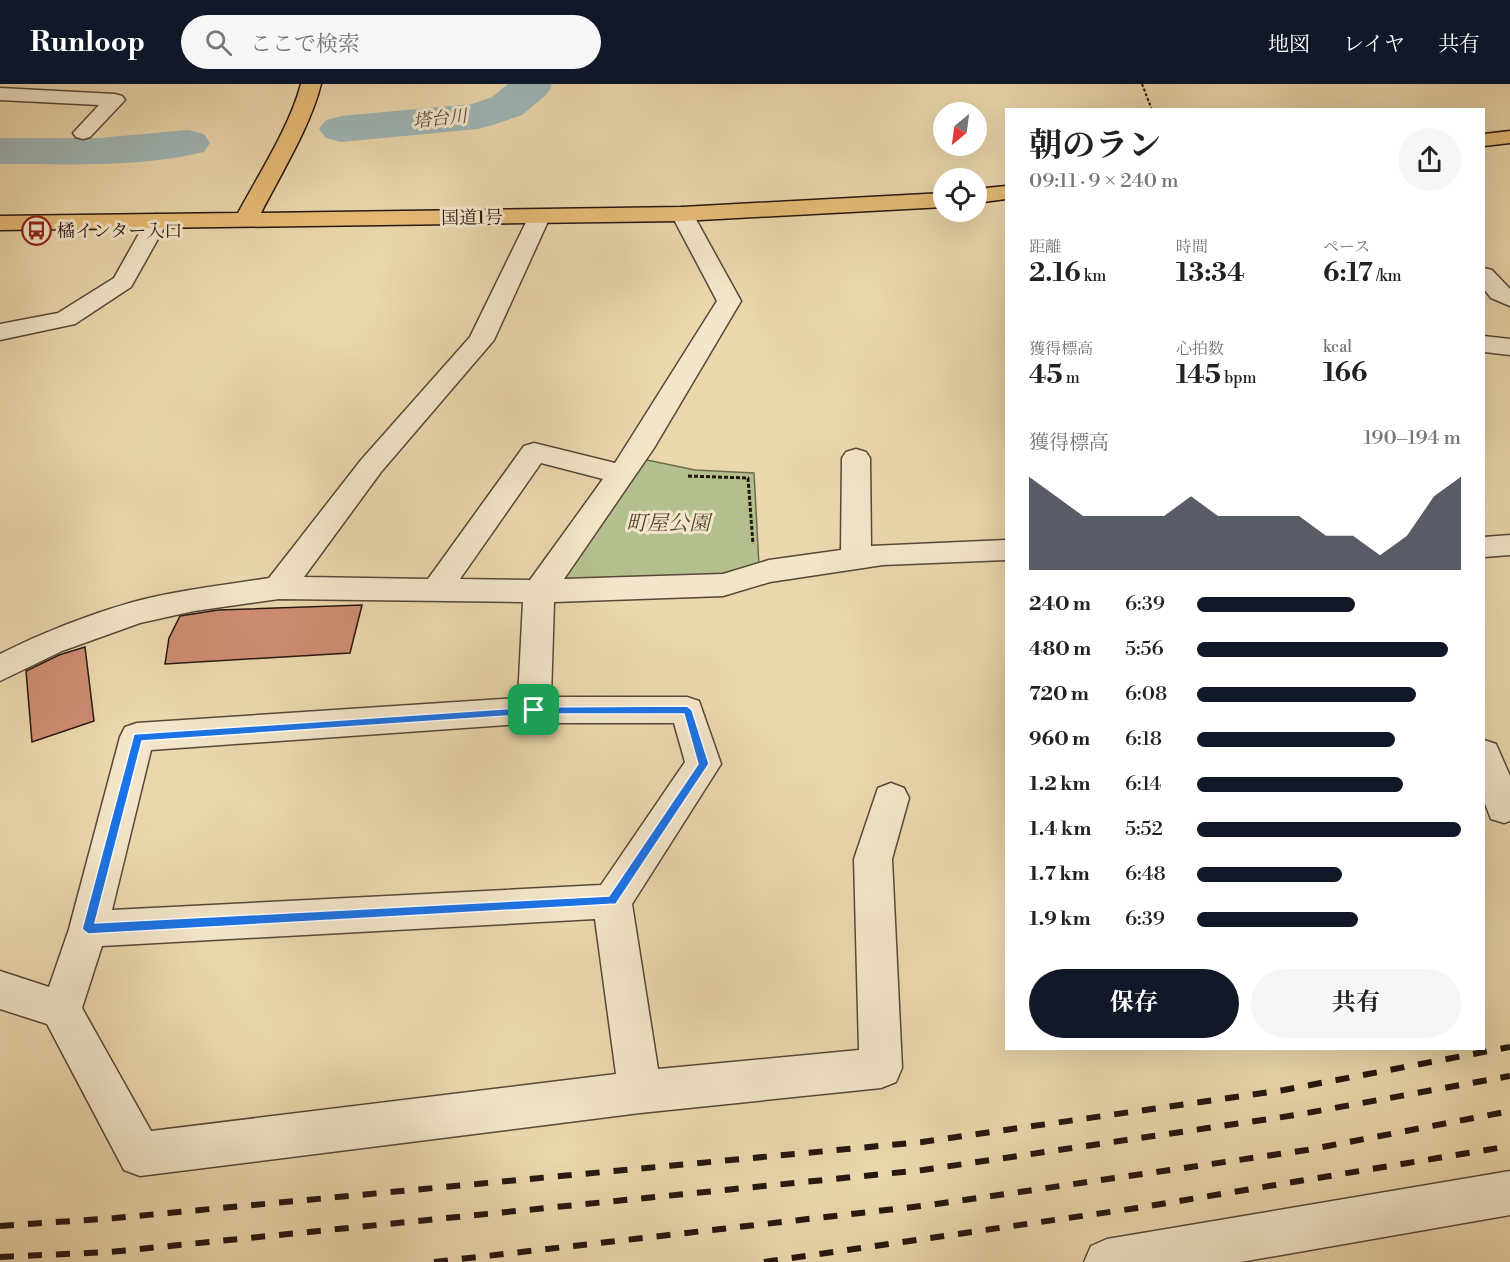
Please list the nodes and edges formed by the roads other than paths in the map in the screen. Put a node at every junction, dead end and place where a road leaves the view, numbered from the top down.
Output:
1 (311, 87) edge
2 (0, 94) edge
3 (83, 133) dead end
4 (1510, 137) edge
5 (1485, 140) edge
6 (1005, 193) edge
7 (987, 195) edge
8 (933, 201) edge
9 (682, 214) junction
10 (539, 217) junction
11 (246, 220) junction
12 (157, 221) junction
13 (0, 223) edge
14 (1485, 276) edge
15 (1510, 299) edge
16 (0, 332) edge
17 (1485, 344) edge
18 (1510, 347) edge
19 (856, 458) dead end
20 (621, 474) junction
21 (1510, 545) edge
22 (1485, 547) edge
23 (1005, 550) edge
24 (856, 559) junction
25 (279, 588) junction
26 (436, 590) junction
27 (539, 591) junction
28 (0, 669) edge
29 (534, 710) junction
30 (1485, 757) edge
31 (891, 798) dead end
32 (1504, 808) dead end
33 (612, 901) junction
34 (88, 929) junction
35 (0, 990) edge
36 (61, 1010) junction
37 (640, 1092) junction
38 (1510, 1193) edge
39 (1107, 1262) edge

1 - 11 highway
2 - 3 street
4 - 5 highway
6 - 7 highway
8 - 9 highway, 国道1号
9 - 10 highway, 国道1号
9 - 20 street
10 - 11 highway, 国道1号
10 - 25 street
11 - 12 highway, 国道1号
12 - 13 highway, 国道1号
12 - 16 street
14 - 15 street
17 - 18 street
19 - 24 street
20 - 26 street
20 - 27 street
21 - 22 street
23 - 24 street
24 - 27 street
25 - 26 street
25 - 28 street
26 - 27 street
27 - 29 street
29 - 33 street
29 - 34 street
30 - 32 street
31 - 37 street
33 - 34 street
33 - 37 street
34 - 36 street
35 - 36 street
36 - 37 street
38 - 39 street

